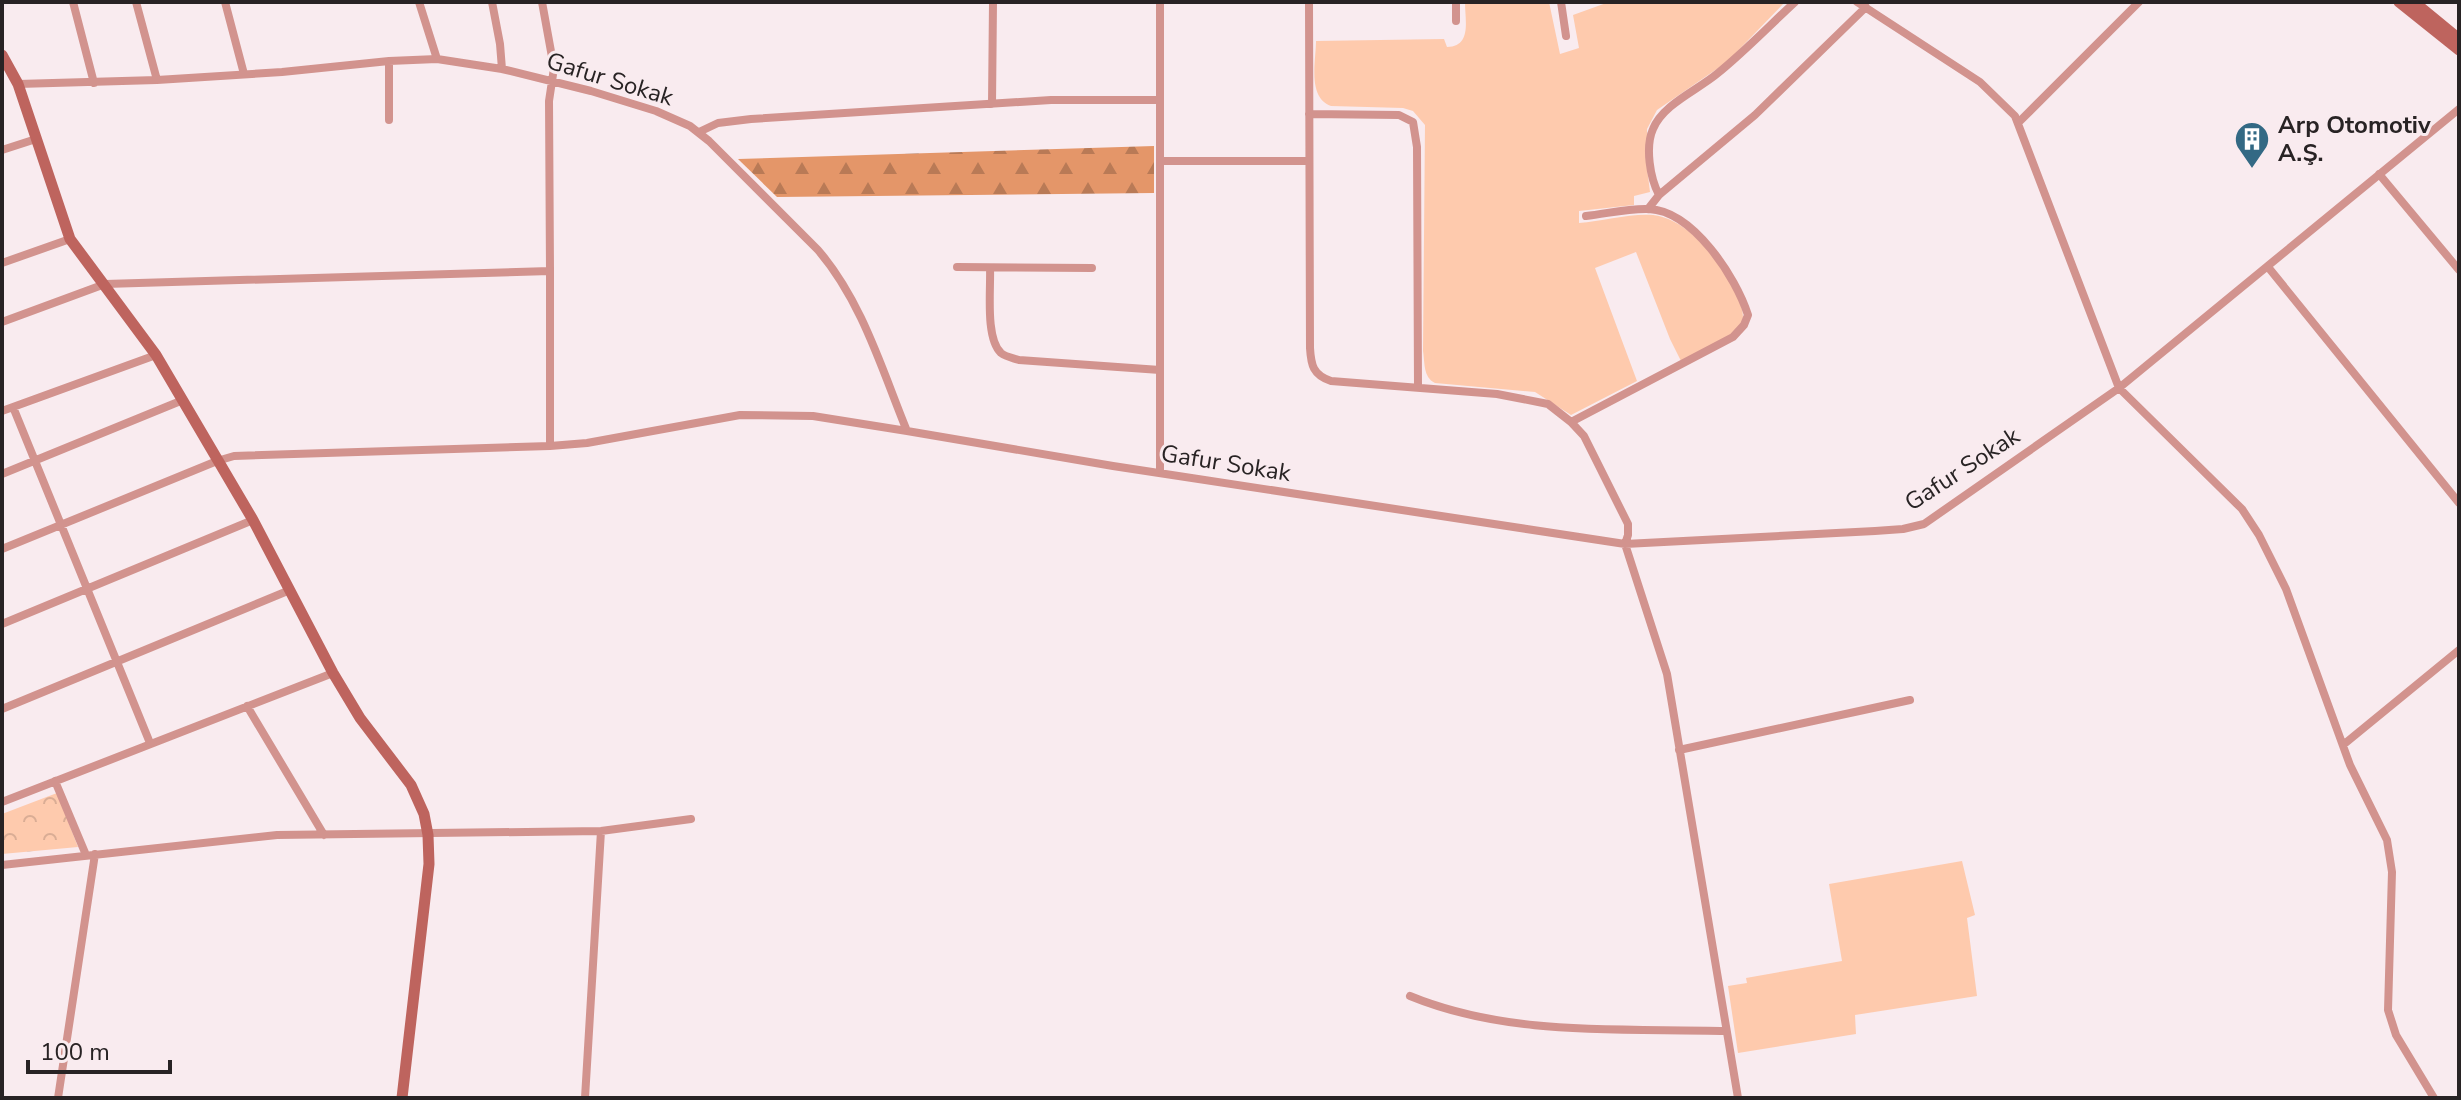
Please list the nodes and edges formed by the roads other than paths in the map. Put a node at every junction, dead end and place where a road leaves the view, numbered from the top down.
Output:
1 (73, 2) edge
2 (136, 2) edge
3 (225, 2) edge
4 (419, 2) edge
5 (492, 2) edge
6 (542, 2) edge
7 (993, 2) edge
8 (1160, 2) edge
9 (1309, 2) edge
10 (1456, 2) edge
11 (1561, 2) edge
12 (1795, 2) edge
13 (1857, 2) edge
14 (2139, 2) edge
15 (2399, 2) edge
16 (2414, 2) edge
17 (1866, 7) junction
18 (1456, 21) dead end
19 (1566, 36) dead end
20 (2459, 39) edge
21 (2459, 50) edge
22 (437, 59) junction
23 (3, 61) edge
24 (389, 61) junction
25 (502, 69) junction
26 (244, 74) junction
27 (157, 80) junction
28 (553, 82) junction
29 (94, 83) junction
30 (18, 84) junction
31 (1160, 100) junction
32 (992, 104) junction
33 (2459, 109) edge
34 (1309, 114) junction
35 (389, 120) dead end
36 (2018, 123) junction
37 (699, 132) junction
38 (36, 139) junction
39 (2, 150) edge
40 (1160, 161) junction
41 (1309, 161) junction
42 (2379, 174) junction
43 (1659, 195) junction
44 (1648, 209) junction
45 (1586, 216) dead end
46 (70, 239) junction
47 (2, 263) edge
48 (957, 267) dead end
49 (2268, 267) junction
50 (990, 268) junction
51 (1092, 268) dead end
52 (2459, 270) edge
53 (550, 271) junction
54 (105, 284) junction
55 (2, 322) edge
56 (156, 355) junction
57 (1160, 370) junction
58 (1418, 386) junction
59 (2119, 388) junction
60 (183, 400) junction
61 (13, 407) junction
62 (2, 411) edge
63 (1571, 422) junction
64 (907, 431) junction
65 (550, 446) junction
66 (34, 461) junction
67 (217, 461) junction
68 (1160, 473) junction
69 (2, 474) edge
70 (2459, 503) edge
71 (253, 520) junction
72 (61, 526) junction
73 (1625, 544) junction
74 (2, 549) edge
75 (87, 589) junction
76 (290, 590) junction
77 (2, 624) edge
78 (2459, 650) edge
79 (117, 662) junction
80 (333, 673) junction
81 (1910, 700) dead end
82 (247, 706) junction
83 (2, 709) edge
84 (150, 743) junction
85 (2343, 745) junction
86 (1679, 750) junction
87 (55, 781) junction
88 (2, 802) edge
89 (691, 819) dead end
90 (601, 831) junction
91 (324, 835) junction
92 (428, 835) junction
93 (90, 855) junction
94 (2, 865) edge
95 (1410, 996) dead end
96 (1726, 1031) junction
97 (58, 1098) edge
98 (402, 1098) edge
99 (585, 1098) edge
100 (1738, 1098) edge
101 (2434, 1098) edge

1 - 29 street
2 - 27 street
3 - 26 street
4 - 22 street
5 - 25 street
6 - 28 street
7 - 32 street
8 - 31 street
9 - 34 street
10 - 18 street
11 - 19 street
12 - 43 street
13 - 17 street
14 - 36 street
15 - 21 street
16 - 20 street
17 - 36 street
17 - 43 street
22 - 24 street, Gafur Sokak
22 - 25 street, Gafur Sokak
23 - 30 street
24 - 26 street, Gafur Sokak
24 - 35 street
25 - 28 street, Gafur Sokak
26 - 27 street, Gafur Sokak
27 - 29 street, Gafur Sokak
28 - 37 street, Gafur Sokak
28 - 53 street
29 - 30 street, Gafur Sokak
30 - 38 street
31 - 32 street
31 - 40 street
32 - 37 street
33 - 42 street, Gafur Sokak
34 - 41 street
34 - 58 street
36 - 59 street
37 - 64 street, Gafur Sokak
38 - 39 street
38 - 46 street
40 - 41 street
40 - 57 street
41 - 58 street
42 - 49 street, Gafur Sokak
42 - 52 street
43 - 44 street
44 - 45 street
44 - 63 street
46 - 47 street
46 - 54 street
48 - 50 street
49 - 59 street, Gafur Sokak
49 - 70 street
50 - 51 street
50 - 57 street
53 - 54 street
53 - 65 street
54 - 55 street
54 - 56 street
56 - 60 street
56 - 61 street
57 - 68 street
58 - 63 street
59 - 73 street, Gafur Sokak
59 - 85 street
60 - 66 street
60 - 67 street
61 - 62 street
61 - 66 street
63 - 73 street
64 - 65 street
64 - 68 street, Gafur Sokak
65 - 67 street
66 - 69 street
66 - 72 street
67 - 71 street
67 - 72 street
68 - 73 street, Gafur Sokak
71 - 75 street
71 - 76 street
72 - 74 street
72 - 75 street
73 - 86 street
75 - 77 street
75 - 79 street
76 - 79 street
76 - 80 street
78 - 85 street
79 - 83 street
79 - 84 street
80 - 82 street
80 - 92 street
81 - 86 street
82 - 84 street
82 - 91 street
84 - 87 street
85 - 101 street
86 - 96 street
87 - 88 street
87 - 93 street
89 - 90 street
90 - 92 street
90 - 99 street
91 - 92 street
91 - 93 street
92 - 98 street
93 - 94 street
93 - 97 street
95 - 96 street
96 - 100 street

